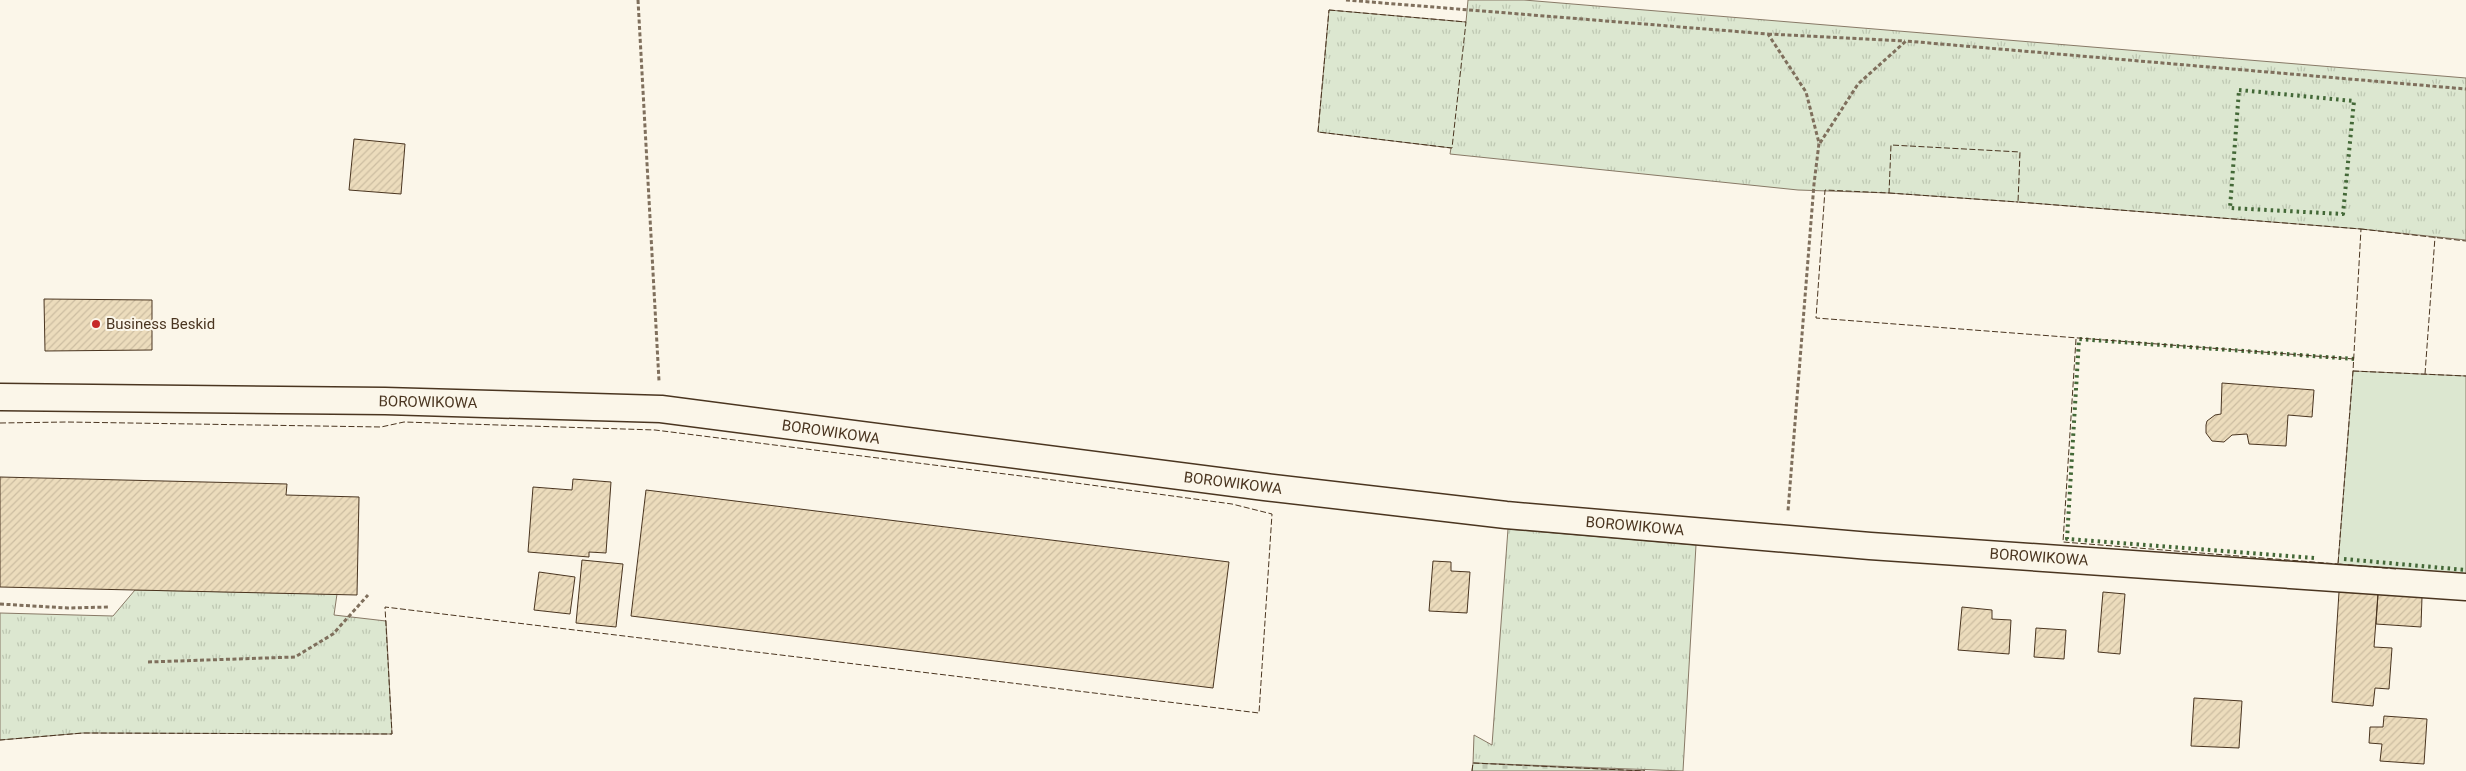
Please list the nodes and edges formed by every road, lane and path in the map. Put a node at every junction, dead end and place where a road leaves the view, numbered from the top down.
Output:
1 (638, 0) edge
2 (1346, 0) edge
3 (1768, 34) junction
4 (1906, 41) junction
5 (2466, 89) edge
6 (1820, 143) junction
7 (0, 397) edge
8 (660, 409) junction
9 (1785, 539) junction
10 (2466, 587) edge
11 (368, 595) dead end
12 (0, 604) edge
13 (109, 607) dead end
14 (148, 662) dead end

1 - 8 path
2 - 3 path
3 - 4 path
3 - 6 path
4 - 5 path
4 - 6 path
6 - 9 path
7 - 8 street, BOROWIKOWA
8 - 9 street, BOROWIKOWA
9 - 10 street, BOROWIKOWA
11 - 14 path
12 - 13 path

